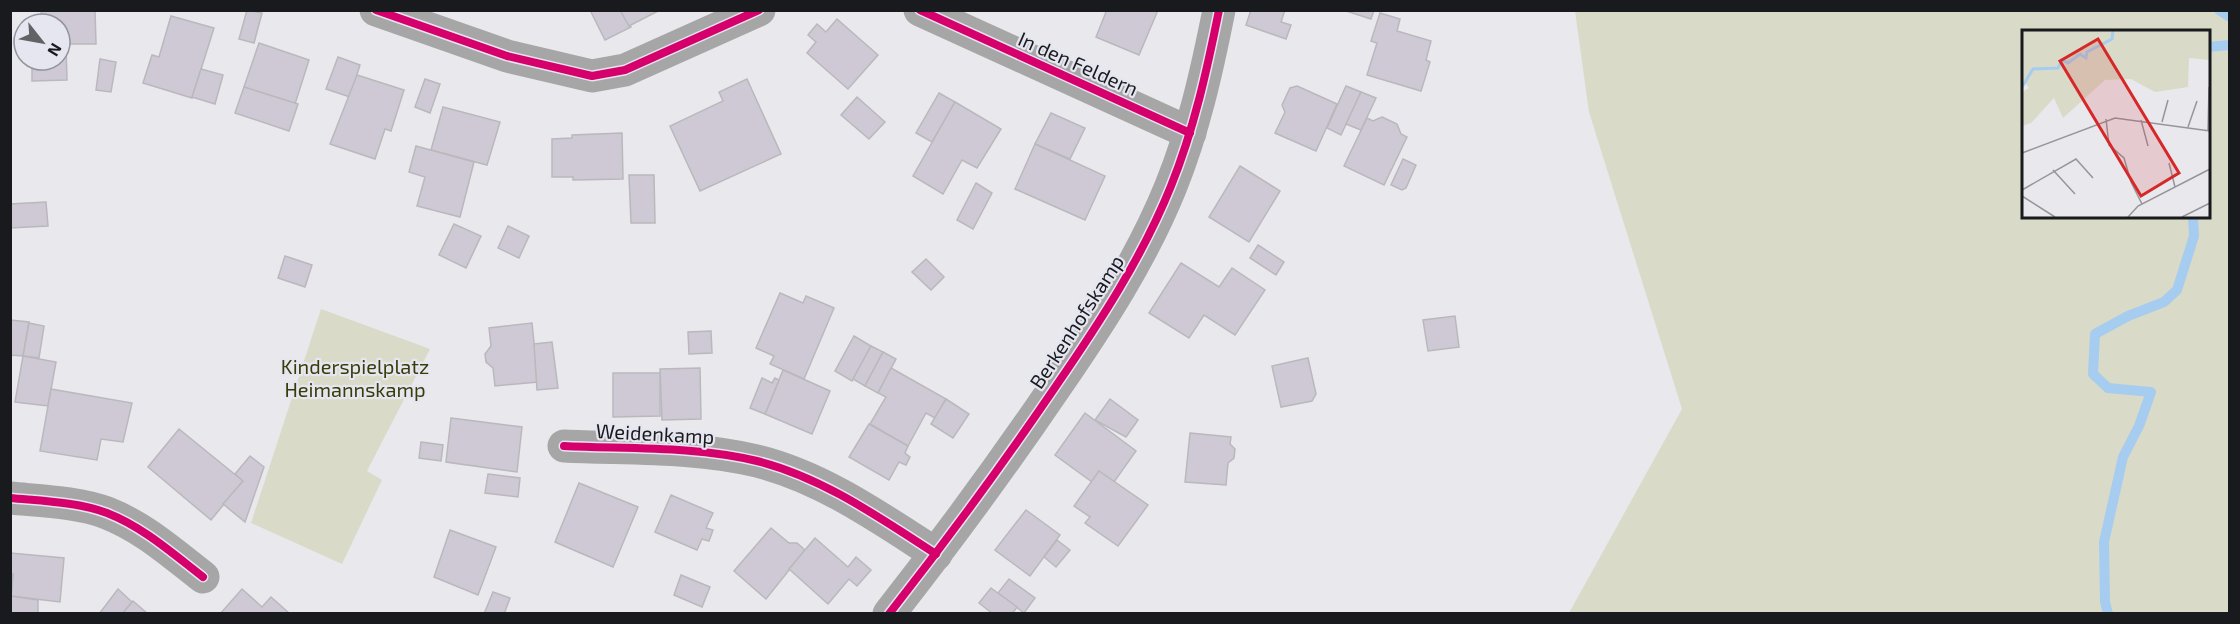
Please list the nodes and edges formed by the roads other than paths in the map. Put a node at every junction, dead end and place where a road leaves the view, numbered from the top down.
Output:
1 (376, 10) edge
2 (759, 10) edge
3 (920, 10) edge
4 (1219, 10) edge
5 (1190, 133) junction
6 (564, 446) dead end
7 (10, 498) edge
8 (936, 554) junction
9 (202, 577) dead end
10 (889, 614) edge

1 - 2 street
3 - 5 street, In den Feldern
4 - 5 street, Berkenhofskamp
5 - 8 street, Berkenhofskamp
6 - 8 street, Weidenkamp
7 - 9 street
8 - 10 street, Berkenhofskamp

